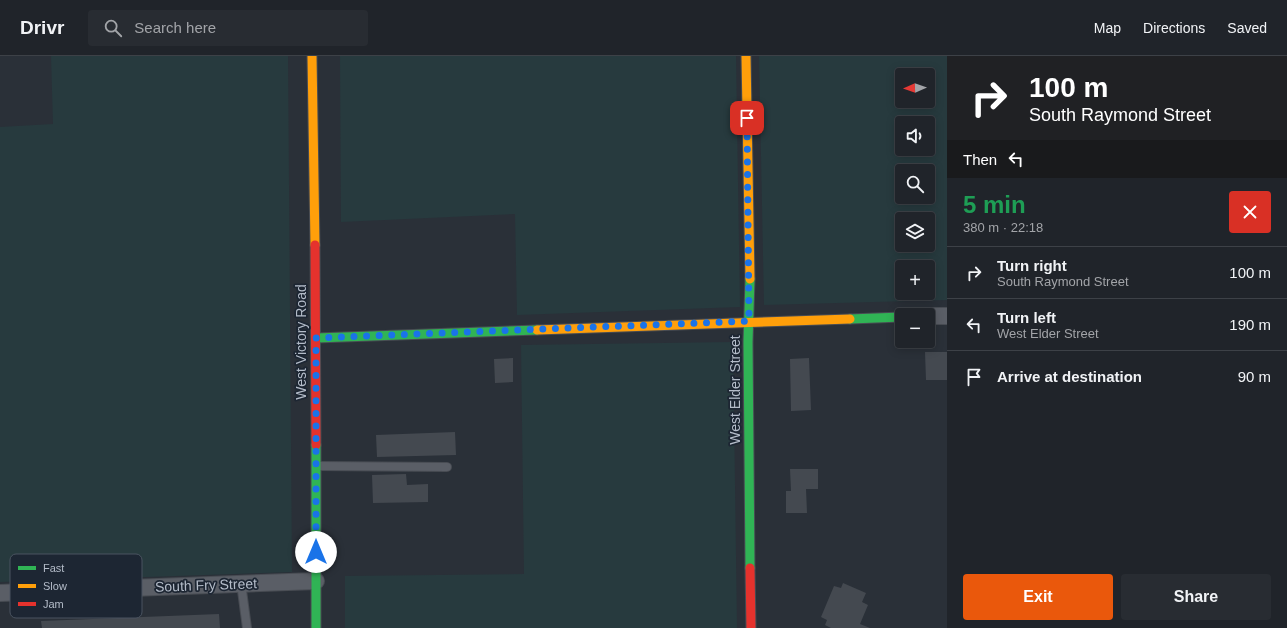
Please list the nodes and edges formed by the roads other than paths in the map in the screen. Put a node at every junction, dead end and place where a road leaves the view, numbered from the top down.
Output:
1 (312, 56) edge
2 (746, 56) edge
3 (935, 316) edge
4 (947, 316) edge
5 (895, 317) edge
6 (749, 321) junction
7 (316, 338) junction
8 (316, 466) junction
9 (447, 467) dead end
10 (316, 581) junction
11 (241, 584) junction
12 (142, 587) edge
13 (0, 592) edge
14 (10, 592) edge
15 (247, 628) edge
16 (316, 628) edge
17 (751, 628) edge

1 - 7 street, West Victory Road
2 - 6 street, West Elder Street
3 - 4 street
5 - 6 street
6 - 7 street
6 - 17 street, West Elder Street
7 - 8 street, West Victory Road
8 - 9 lane
8 - 10 street, West Victory Road
10 - 11 street, South Fry Street
10 - 16 street, West Victory Road
11 - 12 street, South Fry Street
11 - 15 lane
13 - 14 street, South Fry Street

